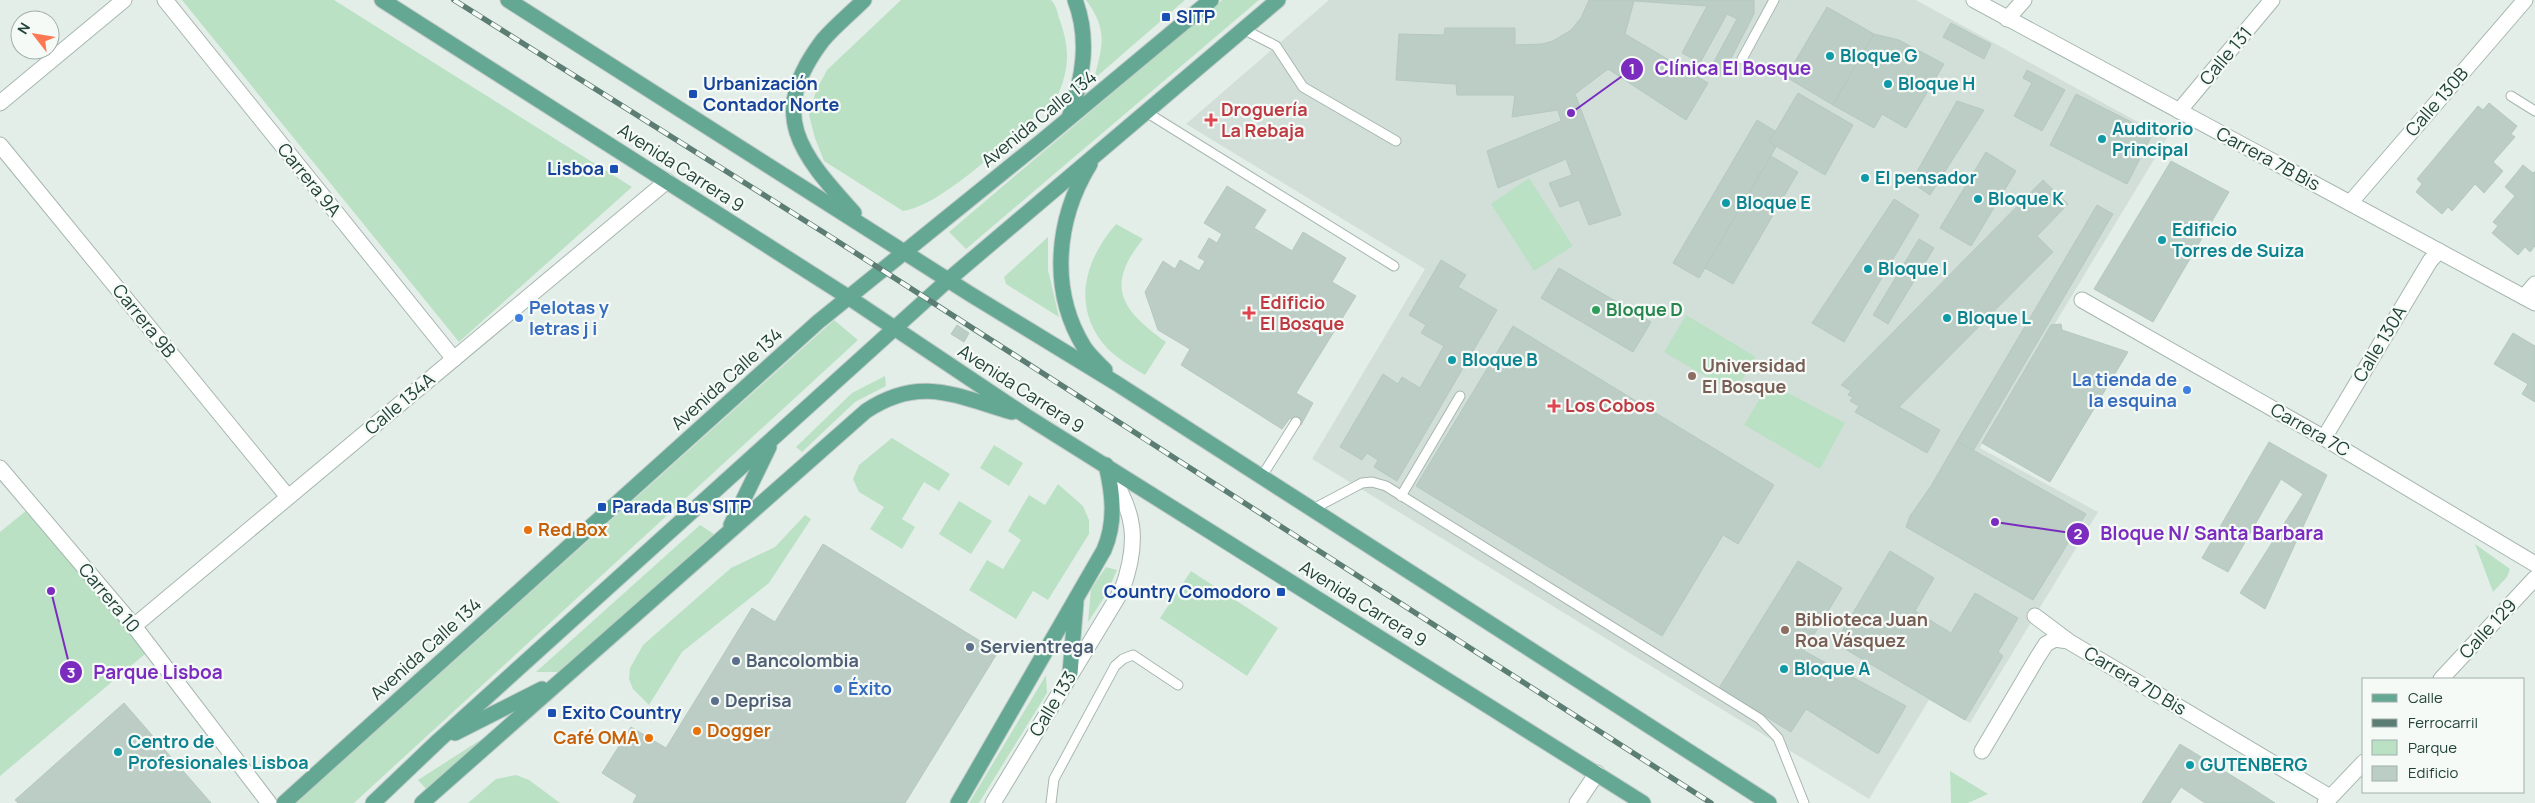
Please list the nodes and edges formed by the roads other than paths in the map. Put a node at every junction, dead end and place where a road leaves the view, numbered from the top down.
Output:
1 (124, 0) edge
2 (164, 0) edge
3 (382, 0) edge
4 (508, 0) edge
5 (864, 0) edge
6 (1075, 0) edge
7 (1211, 0) edge
8 (1278, 0) edge
9 (1774, 0) edge
10 (1974, 0) edge
11 (2024, 0) edge
12 (2272, 0) edge
13 (2525, 0) edge
14 (2007, 18) junction
15 (1243, 30) junction
16 (1742, 59) dead end
17 (2511, 96) dead end
18 (0, 103) edge
19 (2179, 111) junction
20 (2535, 111) edge
21 (1146, 112) junction
22 (1068, 120) junction
23 (1396, 141) dead end
24 (0, 145) edge
25 (1096, 154) junction
26 (667, 182) junction
27 (2350, 203) junction
28 (866, 227) junction
29 (2439, 251) junction
30 (904, 252) junction
31 (1394, 266) dead end
32 (948, 280) junction
33 (2535, 284) edge
34 (848, 297) junction
35 (2082, 300) dead end
36 (2530, 300) edge
37 (895, 328) junction
38 (454, 359) junction
39 (1116, 383) junction
40 (1460, 396) dead end
41 (1026, 416) junction
42 (1296, 422) dead end
43 (2324, 438) junction
44 (773, 440) junction
45 (1106, 465) junction
46 (0, 468) edge
47 (1262, 476) junction
48 (1401, 496) junction
49 (288, 497) junction
50 (1314, 509) junction
51 (727, 533) junction
52 (2535, 564) edge
53 (2535, 578) edge
54 (1076, 598) junction
55 (2036, 616) dead end
56 (134, 626) junction
57 (2068, 641) junction
58 (1070, 674) junction
59 (2442, 678) edge
60 (561, 679) junction
61 (1178, 685) dead end
62 (438, 741) junction
63 (1982, 751) dead end
64 (2362, 764) edge
65 (1597, 773) junction
66 (2328, 800) edge
67 (269, 803) edge
68 (284, 803) edge
69 (373, 803) edge
70 (422, 803) edge
71 (958, 803) edge
72 (993, 803) edge
73 (1050, 803) edge
74 (1578, 803) edge
75 (1643, 803) edge
76 (1769, 803) edge
77 (1804, 803) edge

1 - 18 street
2 - 38 street, Carrera 9A
3 - 26 main road, Avenida Carrera 9
4 - 28 main road
5 - 28 main road
6 - 22 main road
7 - 22 main road, Avenida Calle 134
8 - 15 main road
9 - 16 lane
10 - 14 street, Carrera 7B Bis
11 - 14 street
12 - 19 street, Calle 131
13 - 27 street, Calle 130B
14 - 19 street, Carrera 7B Bis
15 - 21 main road
15 - 23 lane
17 - 20 lane
19 - 27 street, Carrera 7B Bis
21 - 25 main road
21 - 31 lane
22 - 30 main road, Avenida Calle 134
24 - 49 street, Carrera 9B
25 - 32 main road
25 - 39 main road
26 - 34 main road, Avenida Carrera 9
26 - 38 street, Calle 134A
27 - 29 street, Carrera 7B Bis
28 - 30 main road
29 - 36 street, Carrera 7B Bis
29 - 43 street, Calle 130A
30 - 32 main road
30 - 34 main road, Avenida Calle 134
32 - 37 main road
32 - 39 main road
33 - 36 street
34 - 37 main road, Avenida Carrera 9
34 - 68 main road, Avenida Calle 134
35 - 43 street, Carrera 7C
37 - 41 main road, Avenida Carrera 9
37 - 44 main road
38 - 49 street, Calle 134A
39 - 47 main road
40 - 48 lane
41 - 45 main road, Avenida Carrera 9
41 - 51 main road
42 - 47 lane
43 - 52 street, Carrera 7C
44 - 51 main road
44 - 62 main road
45 - 54 main road
45 - 58 street, Calle 133
45 - 65 main road, Avenida Carrera 9
46 - 56 street, Carrera 10
47 - 50 main road
48 - 50 lane
48 - 77 lane
49 - 56 street, Calle 134A
50 - 76 main road
51 - 60 main road
53 - 59 street, Calle 129
54 - 58 main road
54 - 71 main road
55 - 57 street
56 - 67 street, Carrera 10
57 - 63 street, Carrera 7D Bis
57 - 66 street, Carrera 7D Bis
58 - 72 street, Calle 133
60 - 62 main road
60 - 70 main road
61 - 73 lane
62 - 69 main road
64 - 66 street
65 - 74 street
65 - 75 main road, Avenida Carrera 9

